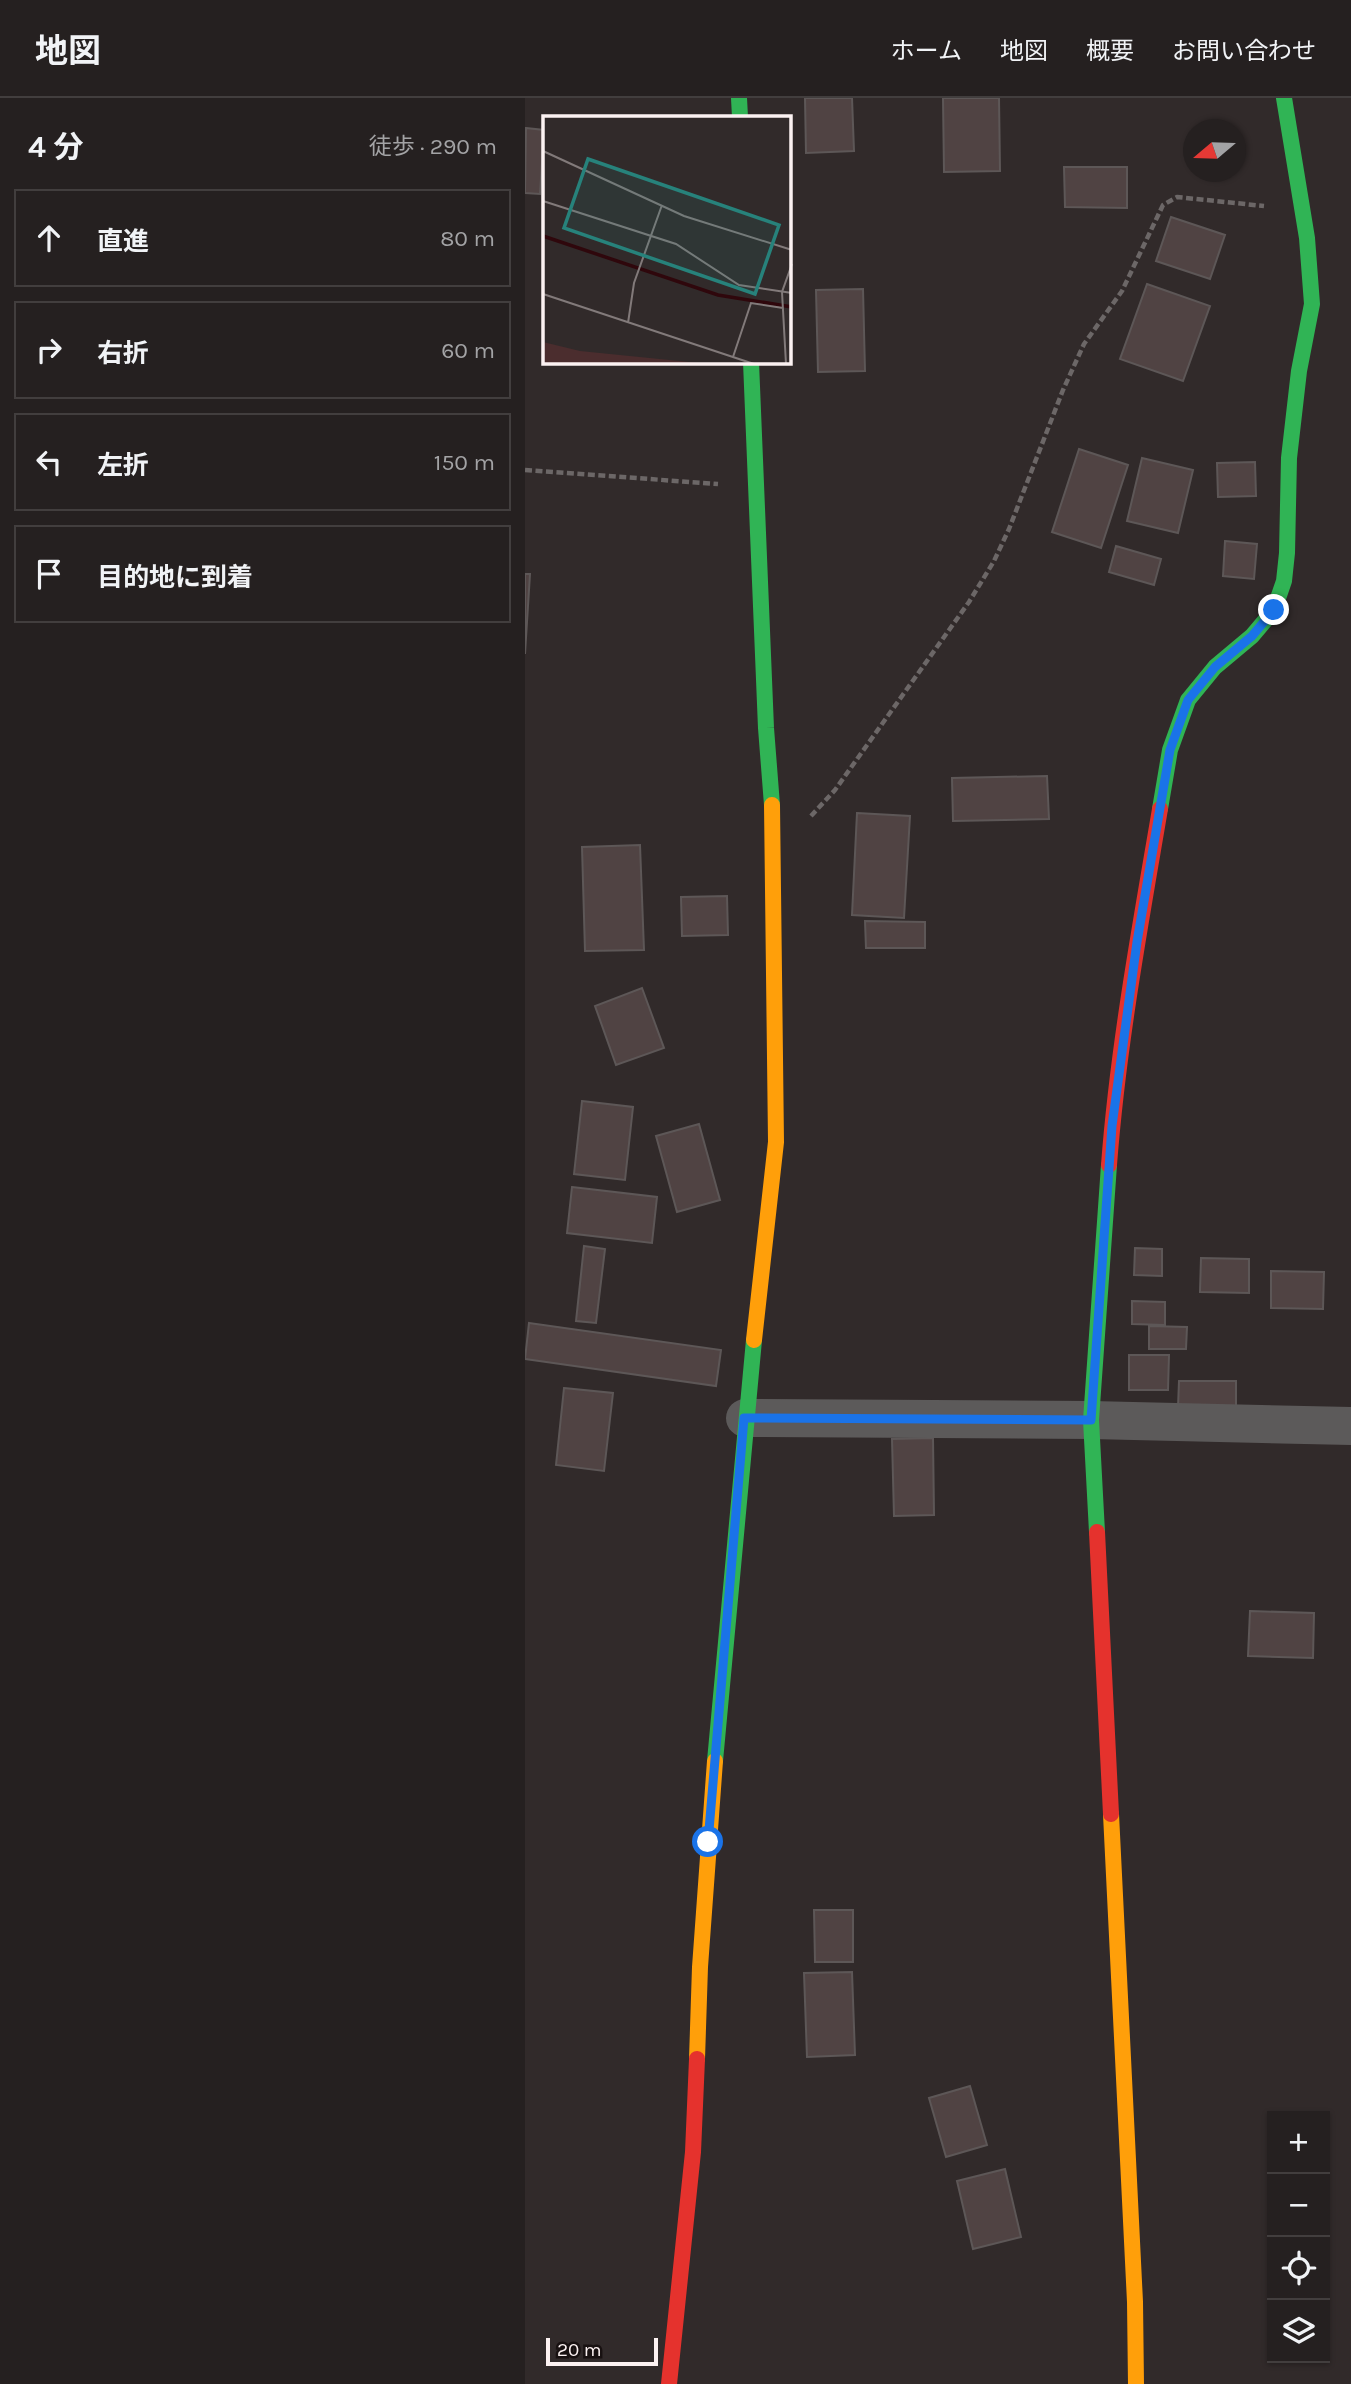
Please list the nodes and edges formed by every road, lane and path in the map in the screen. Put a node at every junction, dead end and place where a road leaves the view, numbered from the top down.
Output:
1 (739, 98) edge
2 (1284, 98) edge
3 (740, 116) edge
4 (1303, 210) junction
5 (751, 364) edge
6 (525, 470) edge
7 (757, 487) junction
8 (774, 828) junction
9 (744, 1418) junction
10 (1091, 1420) junction
11 (1351, 1426) edge
12 (669, 2384) edge
13 (1136, 2384) edge

1 - 3 street
2 - 4 street
4 - 8 path
4 - 10 street
5 - 7 street
6 - 7 path
7 - 8 street
8 - 9 street
9 - 10 street
9 - 12 street
10 - 11 street
10 - 13 street

